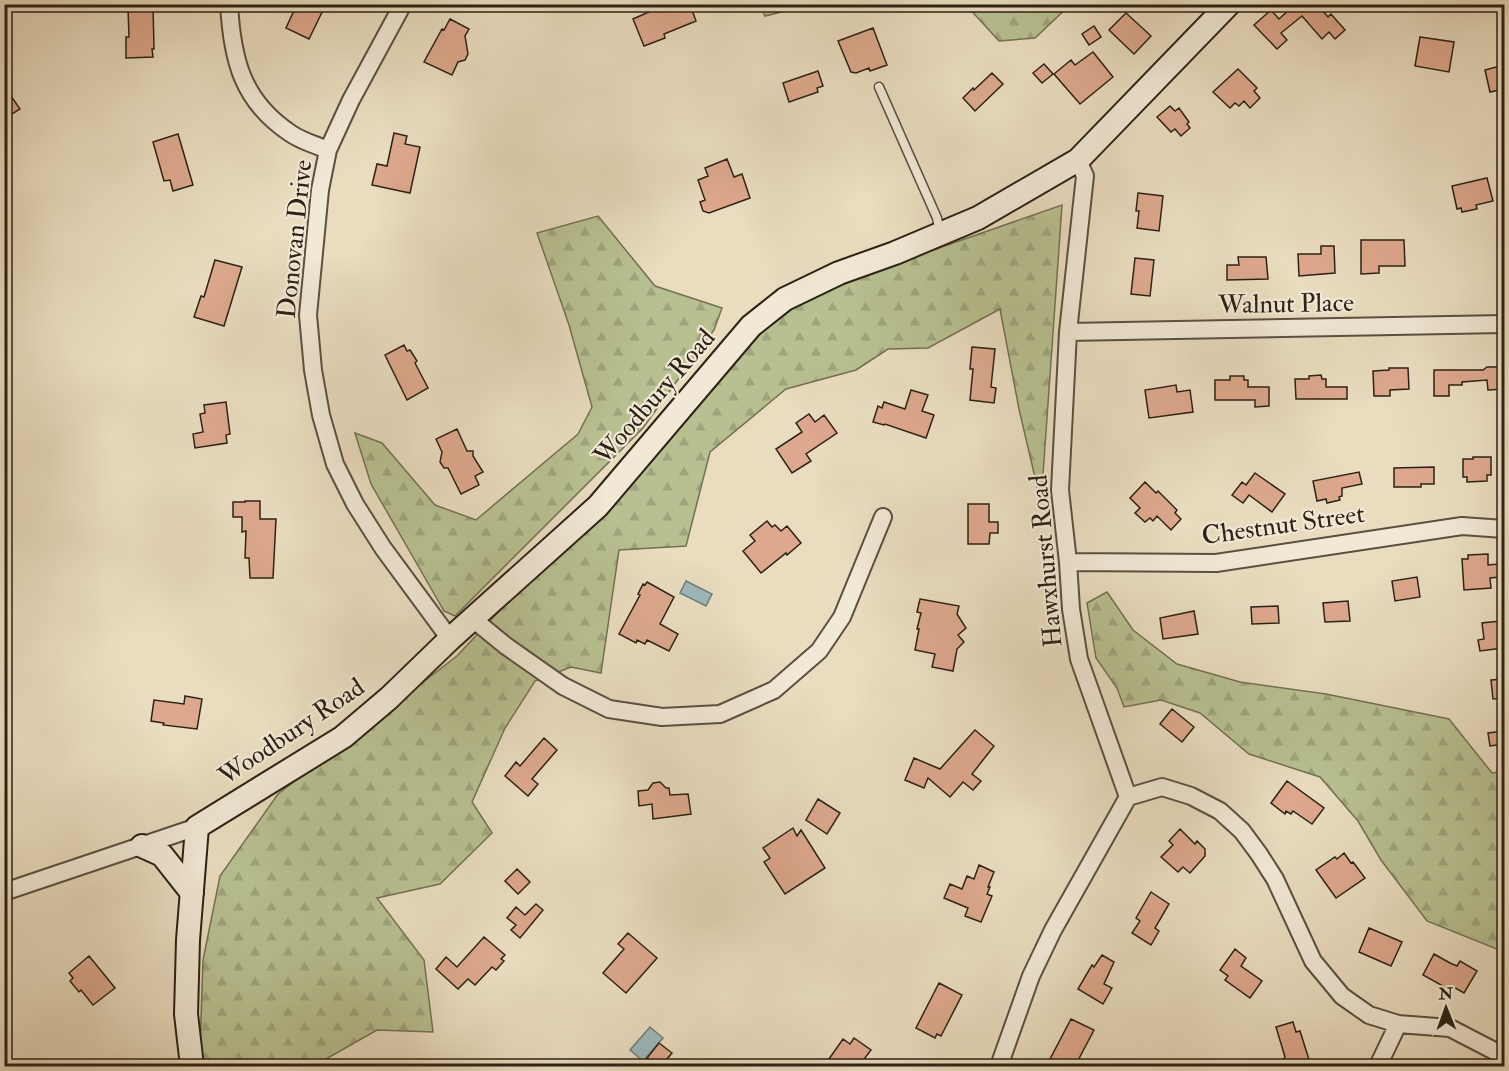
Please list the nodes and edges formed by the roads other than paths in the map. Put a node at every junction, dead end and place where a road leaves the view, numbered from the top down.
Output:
1 (229, 4) edge
2 (403, 4) edge
3 (1229, 4) edge
4 (879, 87) dead end
5 (328, 150) junction
6 (1078, 160) junction
7 (940, 234) junction
8 (1504, 324) edge
9 (1068, 332) junction
10 (883, 517) dead end
11 (1504, 529) edge
12 (1068, 562) junction
13 (473, 619) junction
14 (450, 639) junction
15 (1128, 797) junction
16 (197, 827) junction
17 (142, 846) junction
18 (4, 892) edge
19 (192, 893) junction
20 (1398, 1024) junction
21 (1504, 1056) edge
22 (192, 1066) edge
23 (999, 1066) edge
24 (1378, 1066) edge

1 - 5 street
2 - 5 street, Donovan Drive
3 - 6 main road, Woodbury Road
4 - 7 lane
5 - 14 street, Donovan Drive
6 - 7 main road, Woodbury Road
6 - 9 street, Hawxhurst Road
7 - 13 main road, Woodbury Road
8 - 9 street, Walnut Place
9 - 12 street, Hawxhurst Road
10 - 13 street
11 - 12 street, Chestnut Street
12 - 15 street, Hawxhurst Road
13 - 14 main road, Woodbury Road
14 - 16 main road, Woodbury Road
15 - 20 street
15 - 23 street
16 - 17 street
16 - 19 main road
17 - 18 street
17 - 19 main road
19 - 22 main road
20 - 21 street
20 - 24 street

